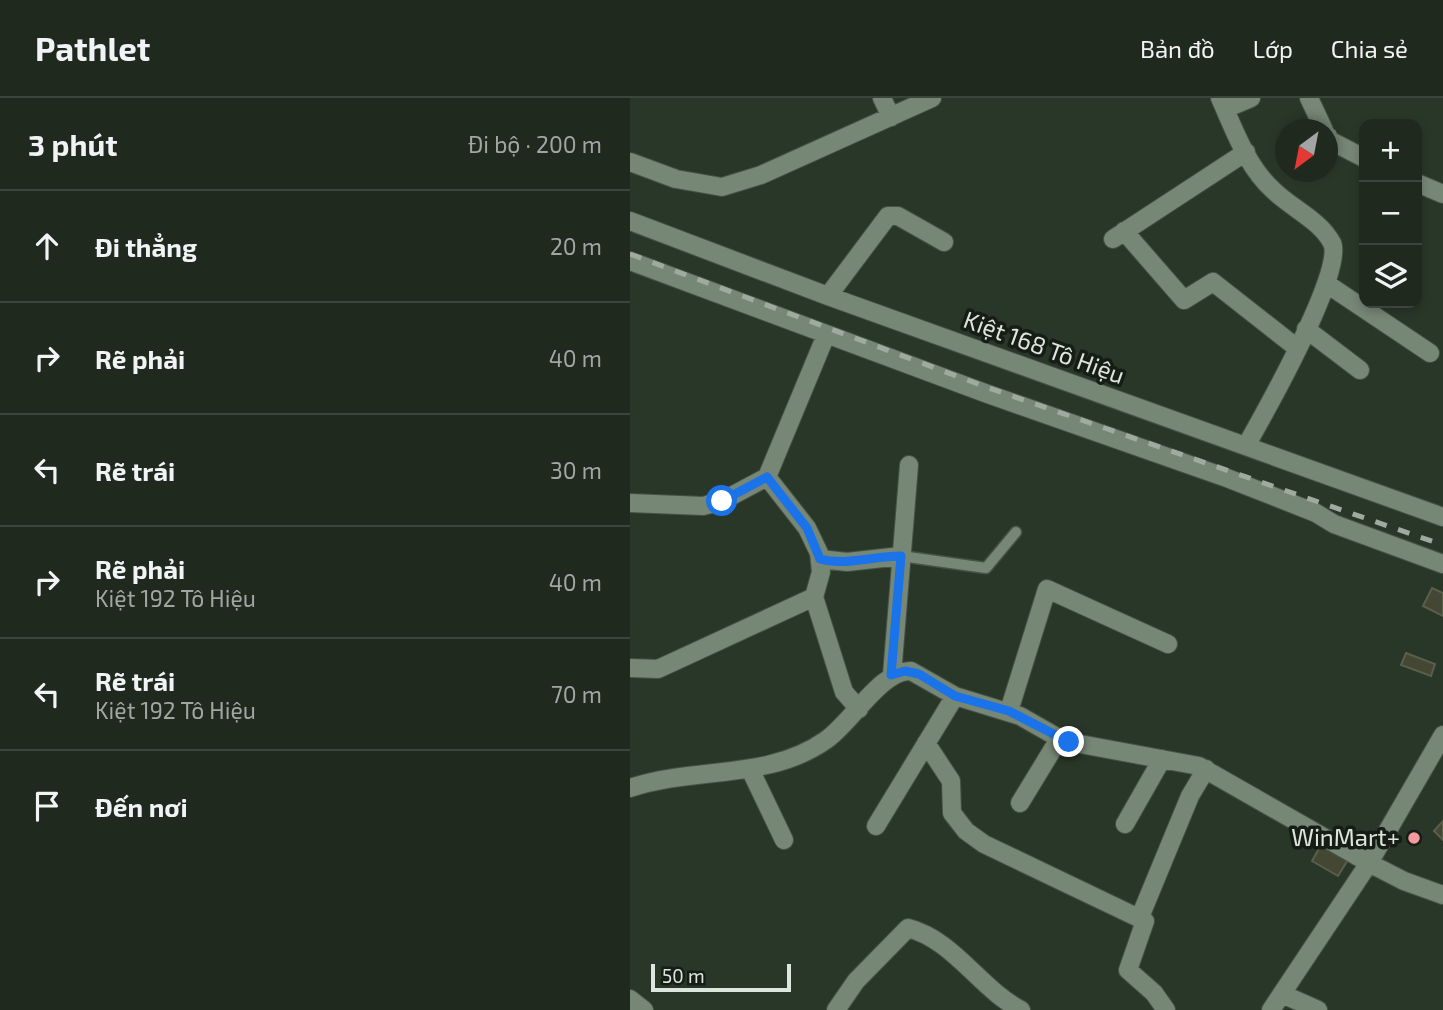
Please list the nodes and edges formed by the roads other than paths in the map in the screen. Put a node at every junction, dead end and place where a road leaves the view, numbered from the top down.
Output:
1 (882, 98) edge
2 (932, 98) edge
3 (1251, 98) edge
4 (1309, 98) edge
5 (1222, 104) edge
6 (891, 117) junction
7 (1319, 119) edge
8 (1338, 145) edge
9 (1246, 152) junction
10 (1359, 155) edge
11 (630, 162) edge
12 (1422, 185) edge
13 (1443, 194) edge
14 (630, 221) edge
15 (944, 242) dead end
16 (630, 261) edge
17 (1327, 284) junction
18 (828, 296) junction
19 (1306, 329) junction
20 (826, 335) junction
21 (1297, 348) junction
22 (1430, 353) dead end
23 (1360, 370) dead end
24 (1246, 446) junction
25 (909, 465) dead end
26 (767, 477) junction
27 (630, 503) edge
28 (1443, 517) edge
29 (1016, 532) dead end
30 (901, 556) junction
31 (820, 559) junction
32 (1443, 564) edge
33 (814, 597) junction
34 (1168, 644) dead end
35 (630, 668) edge
36 (891, 675) junction
37 (955, 696) junction
38 (859, 709) junction
39 (1009, 711) junction
40 (1443, 735) edge
41 (1059, 739) junction
42 (926, 743) junction
43 (1162, 759) junction
44 (751, 769) junction
45 (1206, 769) junction
46 (630, 788) edge
47 (1020, 803) dead end
48 (1125, 824) dead end
49 (876, 826) dead end
50 (784, 840) dead end
51 (1369, 863) junction
52 (1443, 895) edge
53 (1140, 917) junction
54 (1282, 994) junction
55 (630, 999) edge
56 (644, 1010) edge
57 (836, 1010) edge
58 (1021, 1010) edge
59 (1166, 1010) edge
60 (1271, 1010) edge
61 (1318, 1010) edge

1 - 6 street
2 - 6 street
3 - 5 street
4 - 7 street
5 - 9 street
6 - 11 street
8 - 10 street
9 - 17 street
9 - 21 street
12 - 13 street
14 - 18 street, Kiệt 168 Tô Hiệu
15 - 18 street
16 - 20 street
17 - 19 street
17 - 22 street
18 - 24 street, Kiệt 168 Tô Hiệu
19 - 21 street
19 - 23 street
20 - 26 street
20 - 32 street
21 - 24 street
24 - 28 street, Kiệt 168 Tô Hiệu
25 - 30 street
26 - 27 street
26 - 31 street
29 - 30 lane
30 - 31 street
30 - 36 street
31 - 33 street
33 - 35 street
33 - 38 street
34 - 39 street
36 - 37 street
36 - 38 street
37 - 39 street
37 - 42 street
38 - 44 street
39 - 41 street
40 - 51 street
41 - 43 street
41 - 47 street
42 - 49 street
42 - 53 street
43 - 45 street
43 - 48 street
44 - 46 street
44 - 50 street
45 - 51 street
45 - 53 street
51 - 52 street
51 - 54 street
53 - 59 street
54 - 60 street
54 - 61 street
55 - 56 street
57 - 58 street

